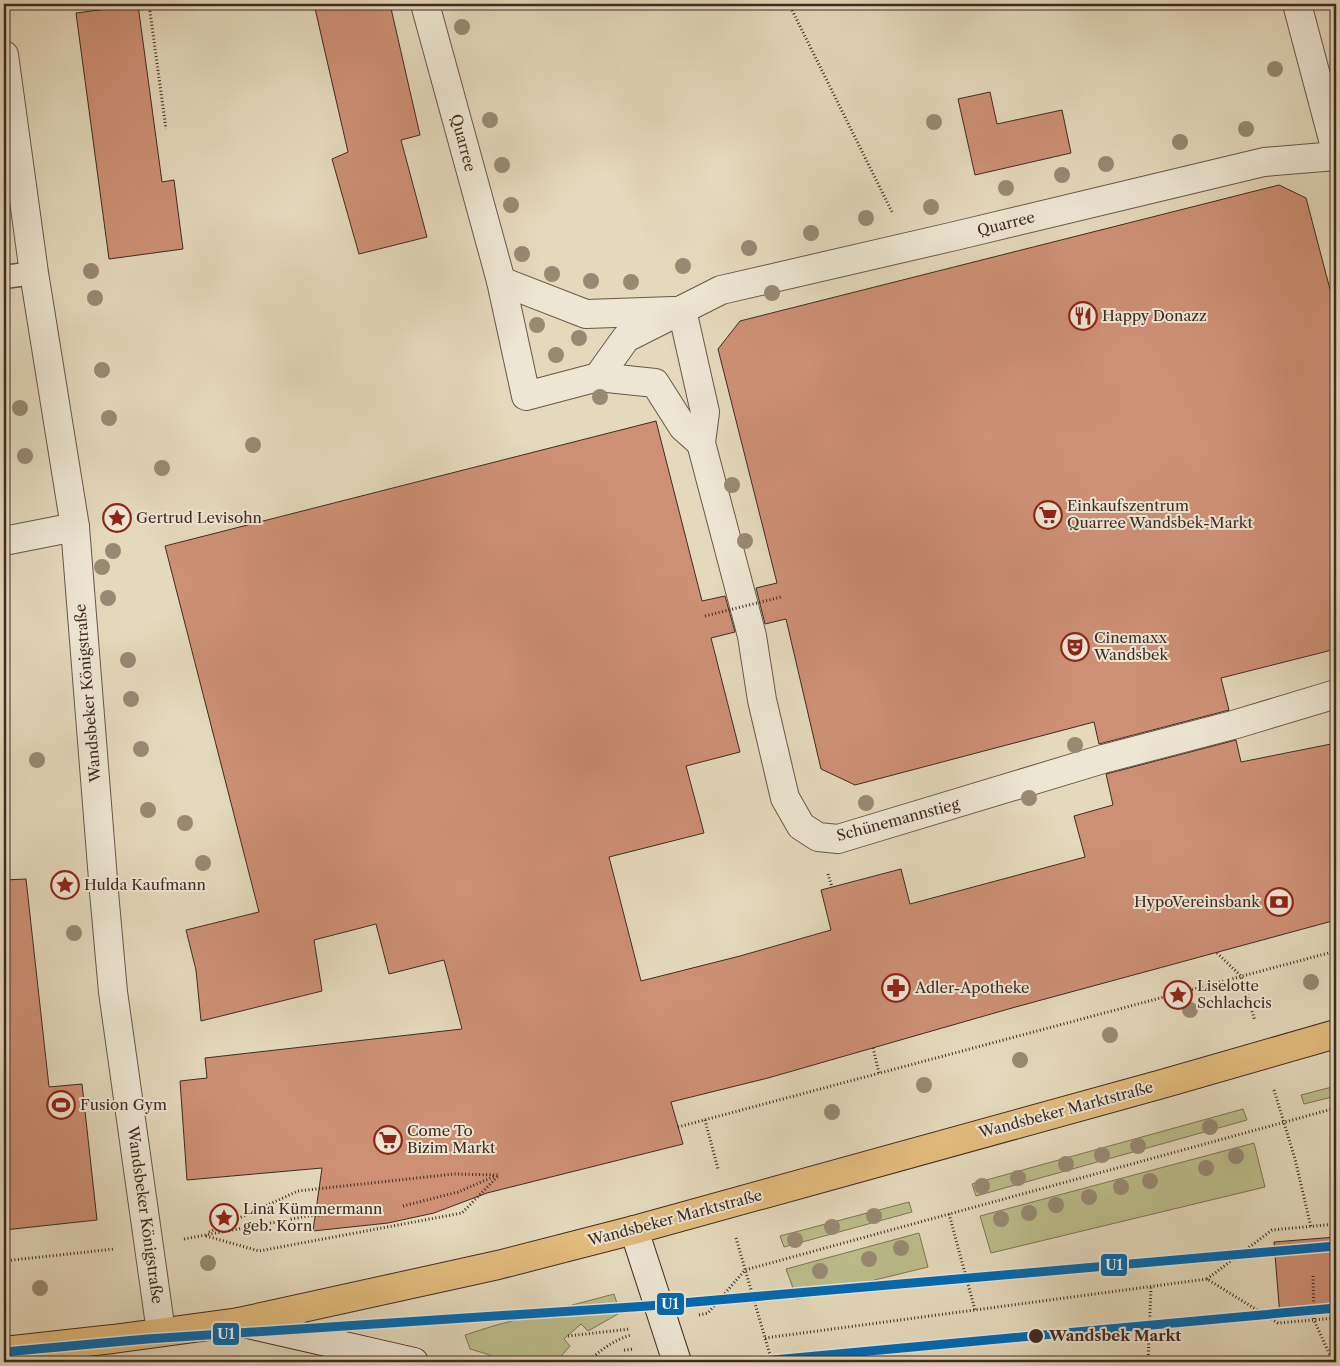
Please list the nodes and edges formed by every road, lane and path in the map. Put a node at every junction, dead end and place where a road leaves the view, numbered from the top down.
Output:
1 (149, 4) edge
2 (425, 4) edge
3 (789, 4) edge
4 (1297, 4) edge
5 (4, 55) edge
6 (166, 129) dead end
7 (1336, 151) edge
8 (1336, 156) edge
9 (896, 220) dead end
10 (34, 274) junction
11 (4, 276) edge
12 (501, 282) junction
13 (682, 310) junction
14 (598, 377) junction
15 (701, 443) junction
16 (75, 527) junction
17 (4, 541) edge
18 (781, 597) dead end
19 (705, 616) dead end
20 (1336, 694) edge
21 (1336, 951) edge
22 (1217, 953) dead end
23 (1241, 976) junction
24 (1250, 1005) dead end
25 (1336, 1034) edge
26 (872, 1048) dead end
27 (878, 1073) junction
28 (1278, 1102) dead end
29 (1336, 1108) edge
30 (705, 1120) junction
31 (1283, 1122) junction
32 (678, 1127) dead end
33 (711, 1142) dead end
34 (499, 1175) junction
35 (403, 1206) dead end
36 (364, 1212) dead end
37 (948, 1214) junction
38 (1336, 1224) edge
39 (1311, 1227) junction
40 (634, 1230) junction
41 (203, 1235) junction
42 (178, 1240) dead end
43 (739, 1247) dead end
44 (110, 1249) dead end
45 (4, 1261) edge
46 (745, 1270) junction
47 (1313, 1276) dead end
48 (1207, 1279) junction
49 (1150, 1287) junction
50 (1312, 1299) dead end
51 (975, 1310) junction
52 (1336, 1318) edge
53 (1314, 1320) junction
54 (239, 1322) junction
55 (665, 1324) junction
56 (632, 1329) dead end
57 (161, 1332) junction
58 (568, 1336) dead end
59 (765, 1338) junction
60 (4, 1351) edge
61 (414, 1362) edge
62 (588, 1362) edge
63 (677, 1362) edge
64 (772, 1362) edge
65 (1148, 1362) edge
66 (1333, 1362) edge

1 - 6 path
2 - 12 street, Quarree
3 - 9 path
4 - 7 street
5 - 10 street, Wandsbeker Königstraße
8 - 13 street, Quarree
10 - 11 lane
10 - 16 street, Wandsbeker Königstraße
12 - 13 street, Quarree
12 - 14 street, Quarree
13 - 14 street, Quarree
13 - 15 street, Schünemannstieg
14 - 15 street, Quarree
15 - 20 street, Schünemannstieg
16 - 17 street
16 - 57 street, Wandsbeker Königstraße
18 - 19 path, bridge
21 - 23 path
22 - 23 path
23 - 24 path
23 - 27 path
25 - 40 main road, Wandsbeker Marktstraße
26 - 27 path
27 - 30 path
28 - 31 path
29 - 31 path
30 - 32 path
30 - 33 path
31 - 37 path
31 - 39 path
34 - 35 path
34 - 41 path
34 - 41 path
36 - 41 path
37 - 46 path
37 - 51 path
38 - 39 path
39 - 48 path
40 - 54 main road, Wandsbeker Marktstraße
40 - 55 street
41 - 42 path
43 - 46 path
44 - 45 path
46 - 55 path
46 - 59 path
47 - 53 path
48 - 49 path
48 - 53 path
49 - 51 path
49 - 65 path
50 - 53 path
51 - 59 path
52 - 53 path
53 - 66 path
54 - 57 main road, Wandsbeker Marktstraße
54 - 61 street
55 - 62 path
55 - 63 street
56 - 58 path
57 - 60 main road, Wandsbeker Marktstraße
59 - 64 path

